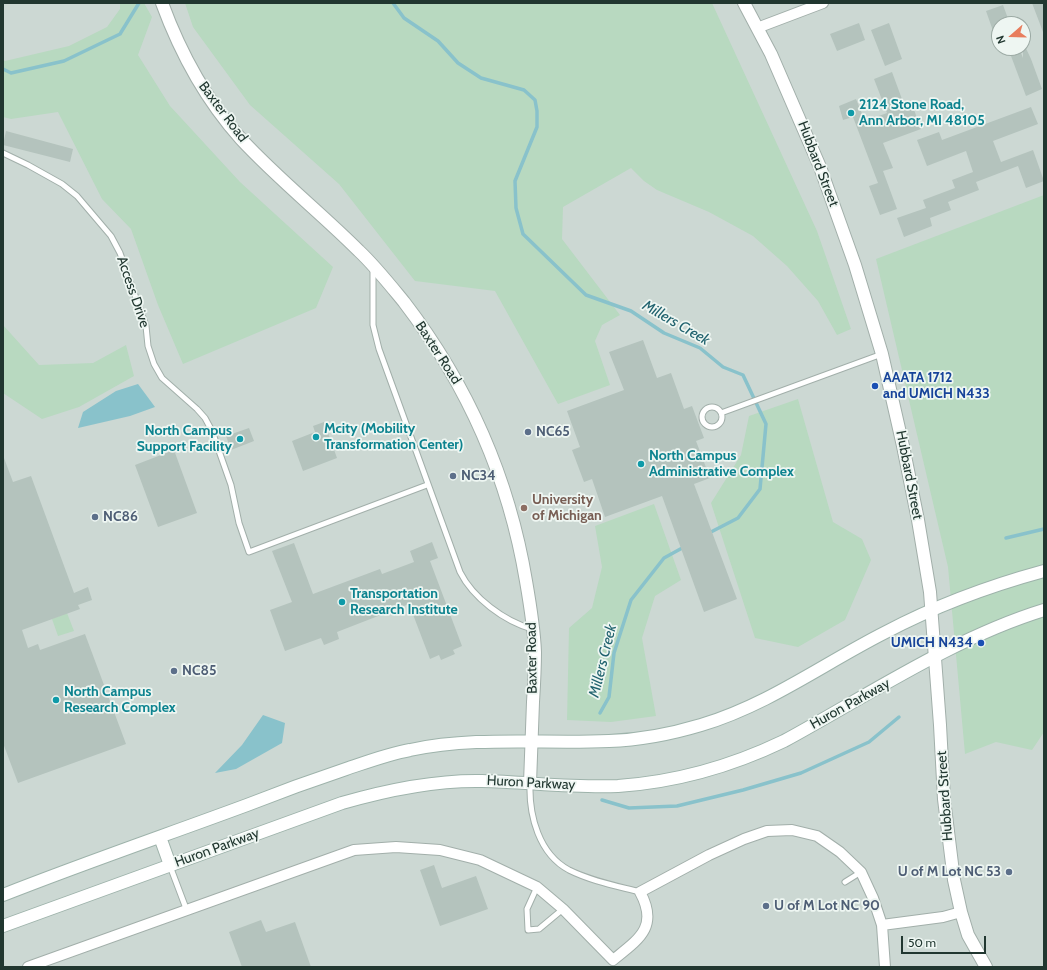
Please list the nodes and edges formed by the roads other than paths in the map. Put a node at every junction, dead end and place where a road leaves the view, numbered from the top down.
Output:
1 (162, 3) edge
2 (744, 3) edge
3 (823, 3) edge
4 (757, 28) junction
5 (3, 153) edge
6 (373, 265) junction
7 (882, 354) junction
8 (721, 413) junction
9 (428, 485) junction
10 (1044, 571) edge
11 (931, 610) junction
12 (1044, 610) edge
13 (533, 629) junction
14 (935, 658) junction
15 (532, 741) junction
16 (530, 783) junction
17 (160, 837) junction
18 (170, 865) junction
19 (861, 872) junction
20 (845, 882) dead end
21 (537, 887) junction
22 (640, 892) junction
23 (3, 895) edge
24 (563, 909) junction
25 (187, 911) junction
26 (961, 912) junction
27 (882, 925) junction
28 (3, 926) edge
29 (616, 963) edge
30 (28, 967) edge
31 (885, 967) edge
32 (986, 967) edge

1 - 6 main road, Baxter Road
2 - 4 main road, Hubbard Street
3 - 4 street
4 - 7 main road, Hubbard Street
5 - 9 lane, Access Drive
6 - 9 lane
6 - 13 main road, Baxter Road
7 - 8 lane
7 - 11 main road, Hubbard Street
8 - 8 lane
9 - 13 lane
10 - 11 main road
11 - 14 main road, Hubbard Street
11 - 15 main road
12 - 14 main road, Huron Parkway
13 - 15 main road, Baxter Road
14 - 16 main road, Huron Parkway
14 - 26 main road, Hubbard Street
15 - 16 main road, Baxter Road
15 - 17 main road
16 - 18 main road, Huron Parkway
16 - 22 lane
17 - 18 main road
17 - 23 main road
18 - 25 lane
18 - 28 main road, Huron Parkway
19 - 20 lane
19 - 22 street
19 - 27 street
21 - 24 street
21 - 24 lane
21 - 25 street
22 - 29 street
24 - 29 street
25 - 30 street
26 - 27 street
26 - 32 main road, Hubbard Street
27 - 31 street

